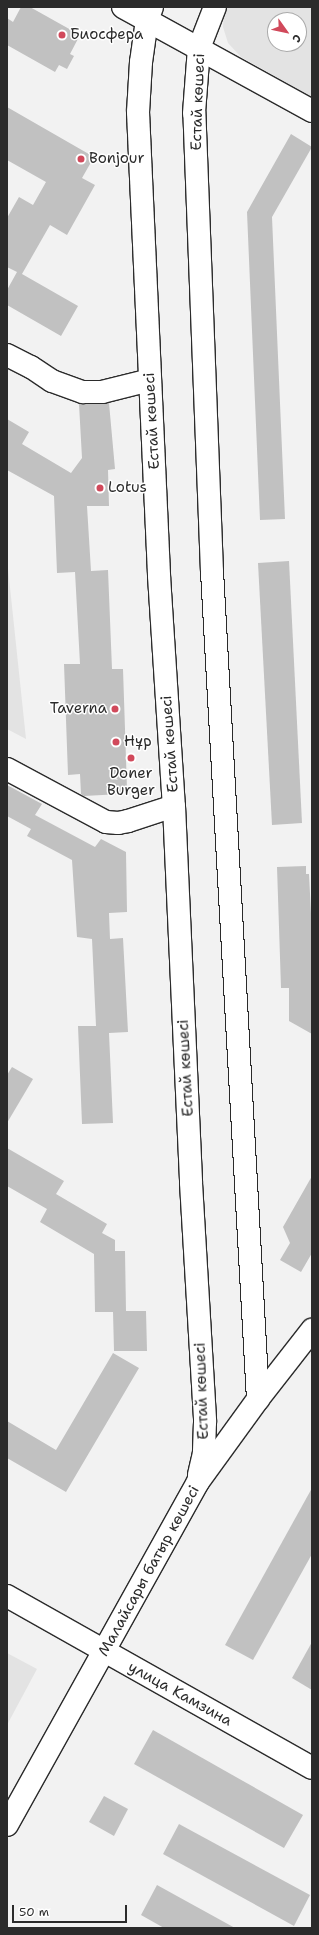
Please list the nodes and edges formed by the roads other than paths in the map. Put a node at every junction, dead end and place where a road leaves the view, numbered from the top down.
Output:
1 (122, 7) edge
2 (215, 7) edge
3 (149, 14) edge
4 (199, 48) junction
5 (312, 111) edge
6 (7, 355) edge
7 (150, 380) junction
8 (7, 769) edge
9 (174, 806) junction
10 (312, 1330) edge
11 (258, 1399) junction
12 (198, 1482) junction
13 (7, 1596) edge
14 (105, 1652) junction
15 (312, 1768) edge
16 (7, 1825) edge

1 - 3 main road
2 - 4 main road, Естай көшесі
3 - 4 main road
3 - 7 main road, Естай көшесі
4 - 5 main road
4 - 11 main road, Естай көшесі
6 - 7 main road
7 - 9 main road, Естай көшесі
8 - 9 main road
9 - 12 main road, Естай көшесі
10 - 11 main road, Малайсары батыр көшесі
11 - 12 main road, Малайсары батыр көшесі
12 - 14 main road, Малайсары батыр көшесі
13 - 14 main road, улица Камзина
14 - 15 main road, улица Камзина
14 - 16 main road, Малайсары батыр көшесі

